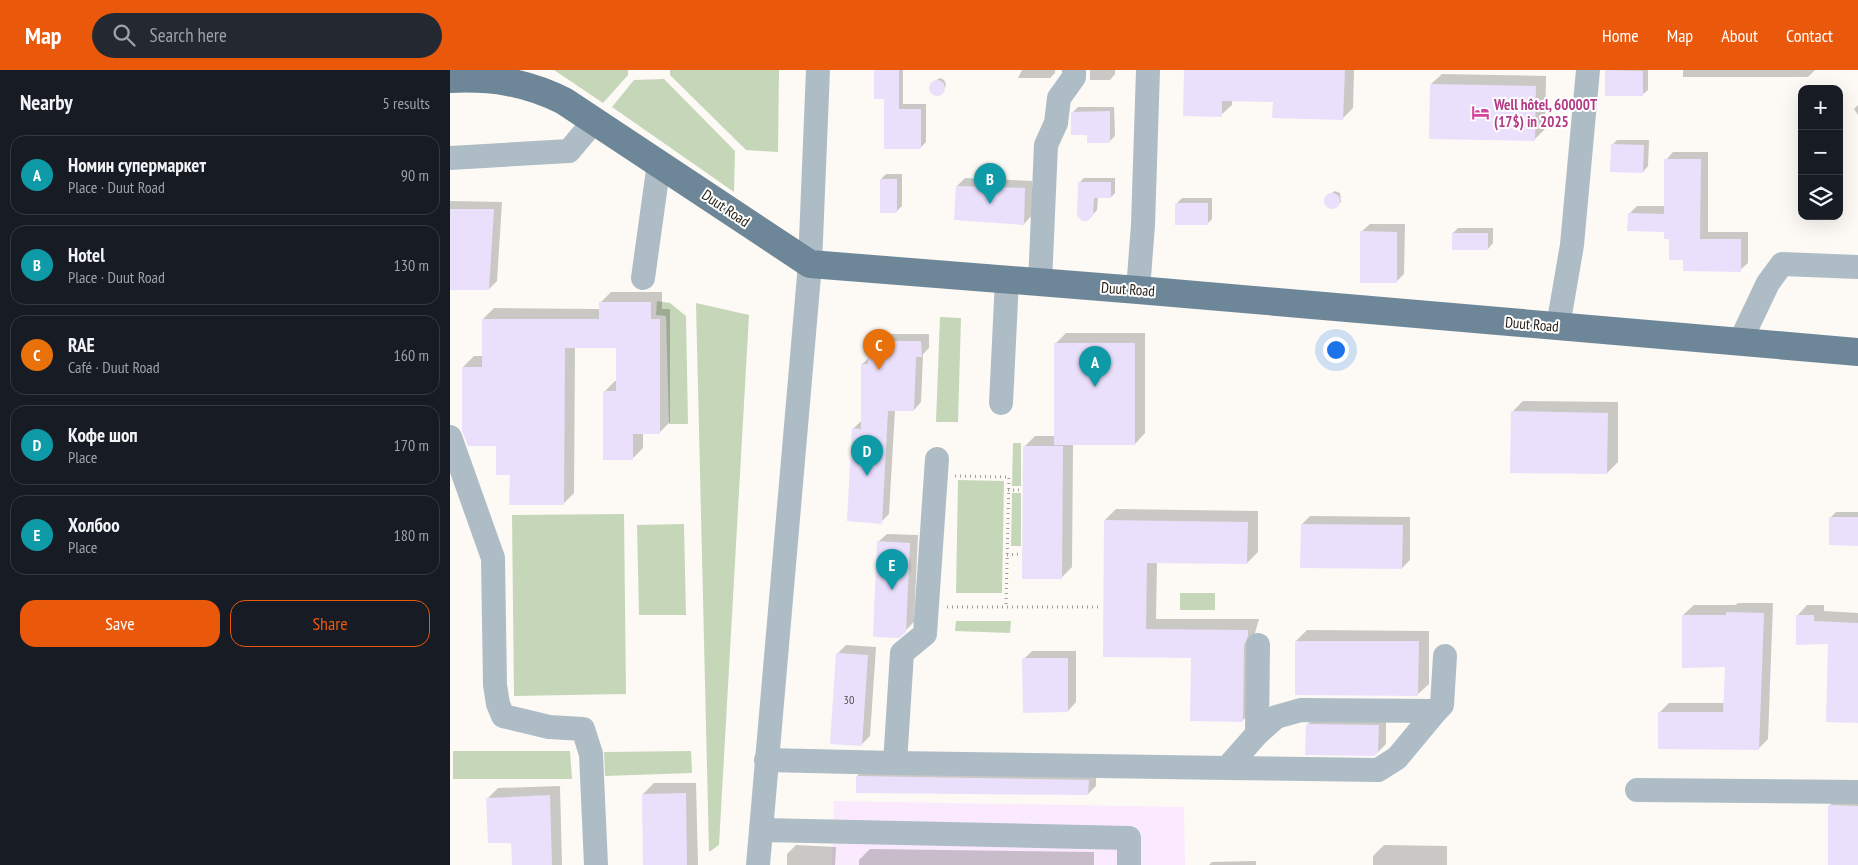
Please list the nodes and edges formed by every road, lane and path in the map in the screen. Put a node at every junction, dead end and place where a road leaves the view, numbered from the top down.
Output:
1 (818, 70) edge
2 (1074, 70) edge
3 (1148, 70) edge
4 (1588, 70) edge
5 (524, 77) edge
6 (450, 79) edge
7 (595, 120) junction
8 (450, 158) edge
9 (659, 163) junction
10 (810, 264) junction
11 (1858, 267) edge
12 (643, 278) dead end
13 (1007, 280) junction
14 (1040, 283) junction
15 (1138, 290) junction
16 (1558, 326) junction
17 (1740, 342) junction
18 (1858, 352) edge
19 (1001, 403) dead end
20 (450, 438) edge
21 (936, 467) joint
22 (1008, 490) junction
23 (1023, 490) dead end
24 (1022, 554) dead end
25 (1007, 555) junction
26 (1006, 607) junction
27 (1101, 607) dead end
28 (926, 608) junction
29 (1258, 645) dead end
30 (1445, 656) dead end
31 (1436, 711) junction
32 (1257, 734) junction
33 (766, 760) junction
34 (896, 763) junction
35 (1227, 768) junction
36 (1637, 790) dead end
37 (1858, 792) edge
38 (761, 830) junction
39 (596, 865) edge
40 (758, 865) edge
41 (1129, 865) edge

1 - 10 street
2 - 14 street
3 - 15 street
4 - 16 street
5 - 6 main road, Duut Road
5 - 7 main road, Duut Road
7 - 8 street
7 - 9 main road, Duut Road
9 - 10 main road, Duut Road
9 - 12 street
10 - 13 main road, Duut Road
10 - 33 street
11 - 17 street
13 - 14 main road, Duut Road
13 - 19 street
14 - 15 main road, Duut Road
15 - 16 main road, Duut Road
16 - 17 main road, Duut Road
17 - 18 main road, Duut Road
20 - 39 street
21 - 22 path
21 - 28 street
22 - 23 path
22 - 25 path
24 - 25 path
25 - 26 path
26 - 27 path
26 - 28 path
28 - 34 street
29 - 32 street
30 - 31 street
31 - 32 street
31 - 35 street
32 - 35 street
33 - 34 street
33 - 38 street
34 - 35 street
36 - 37 street
38 - 40 street
38 - 41 street

